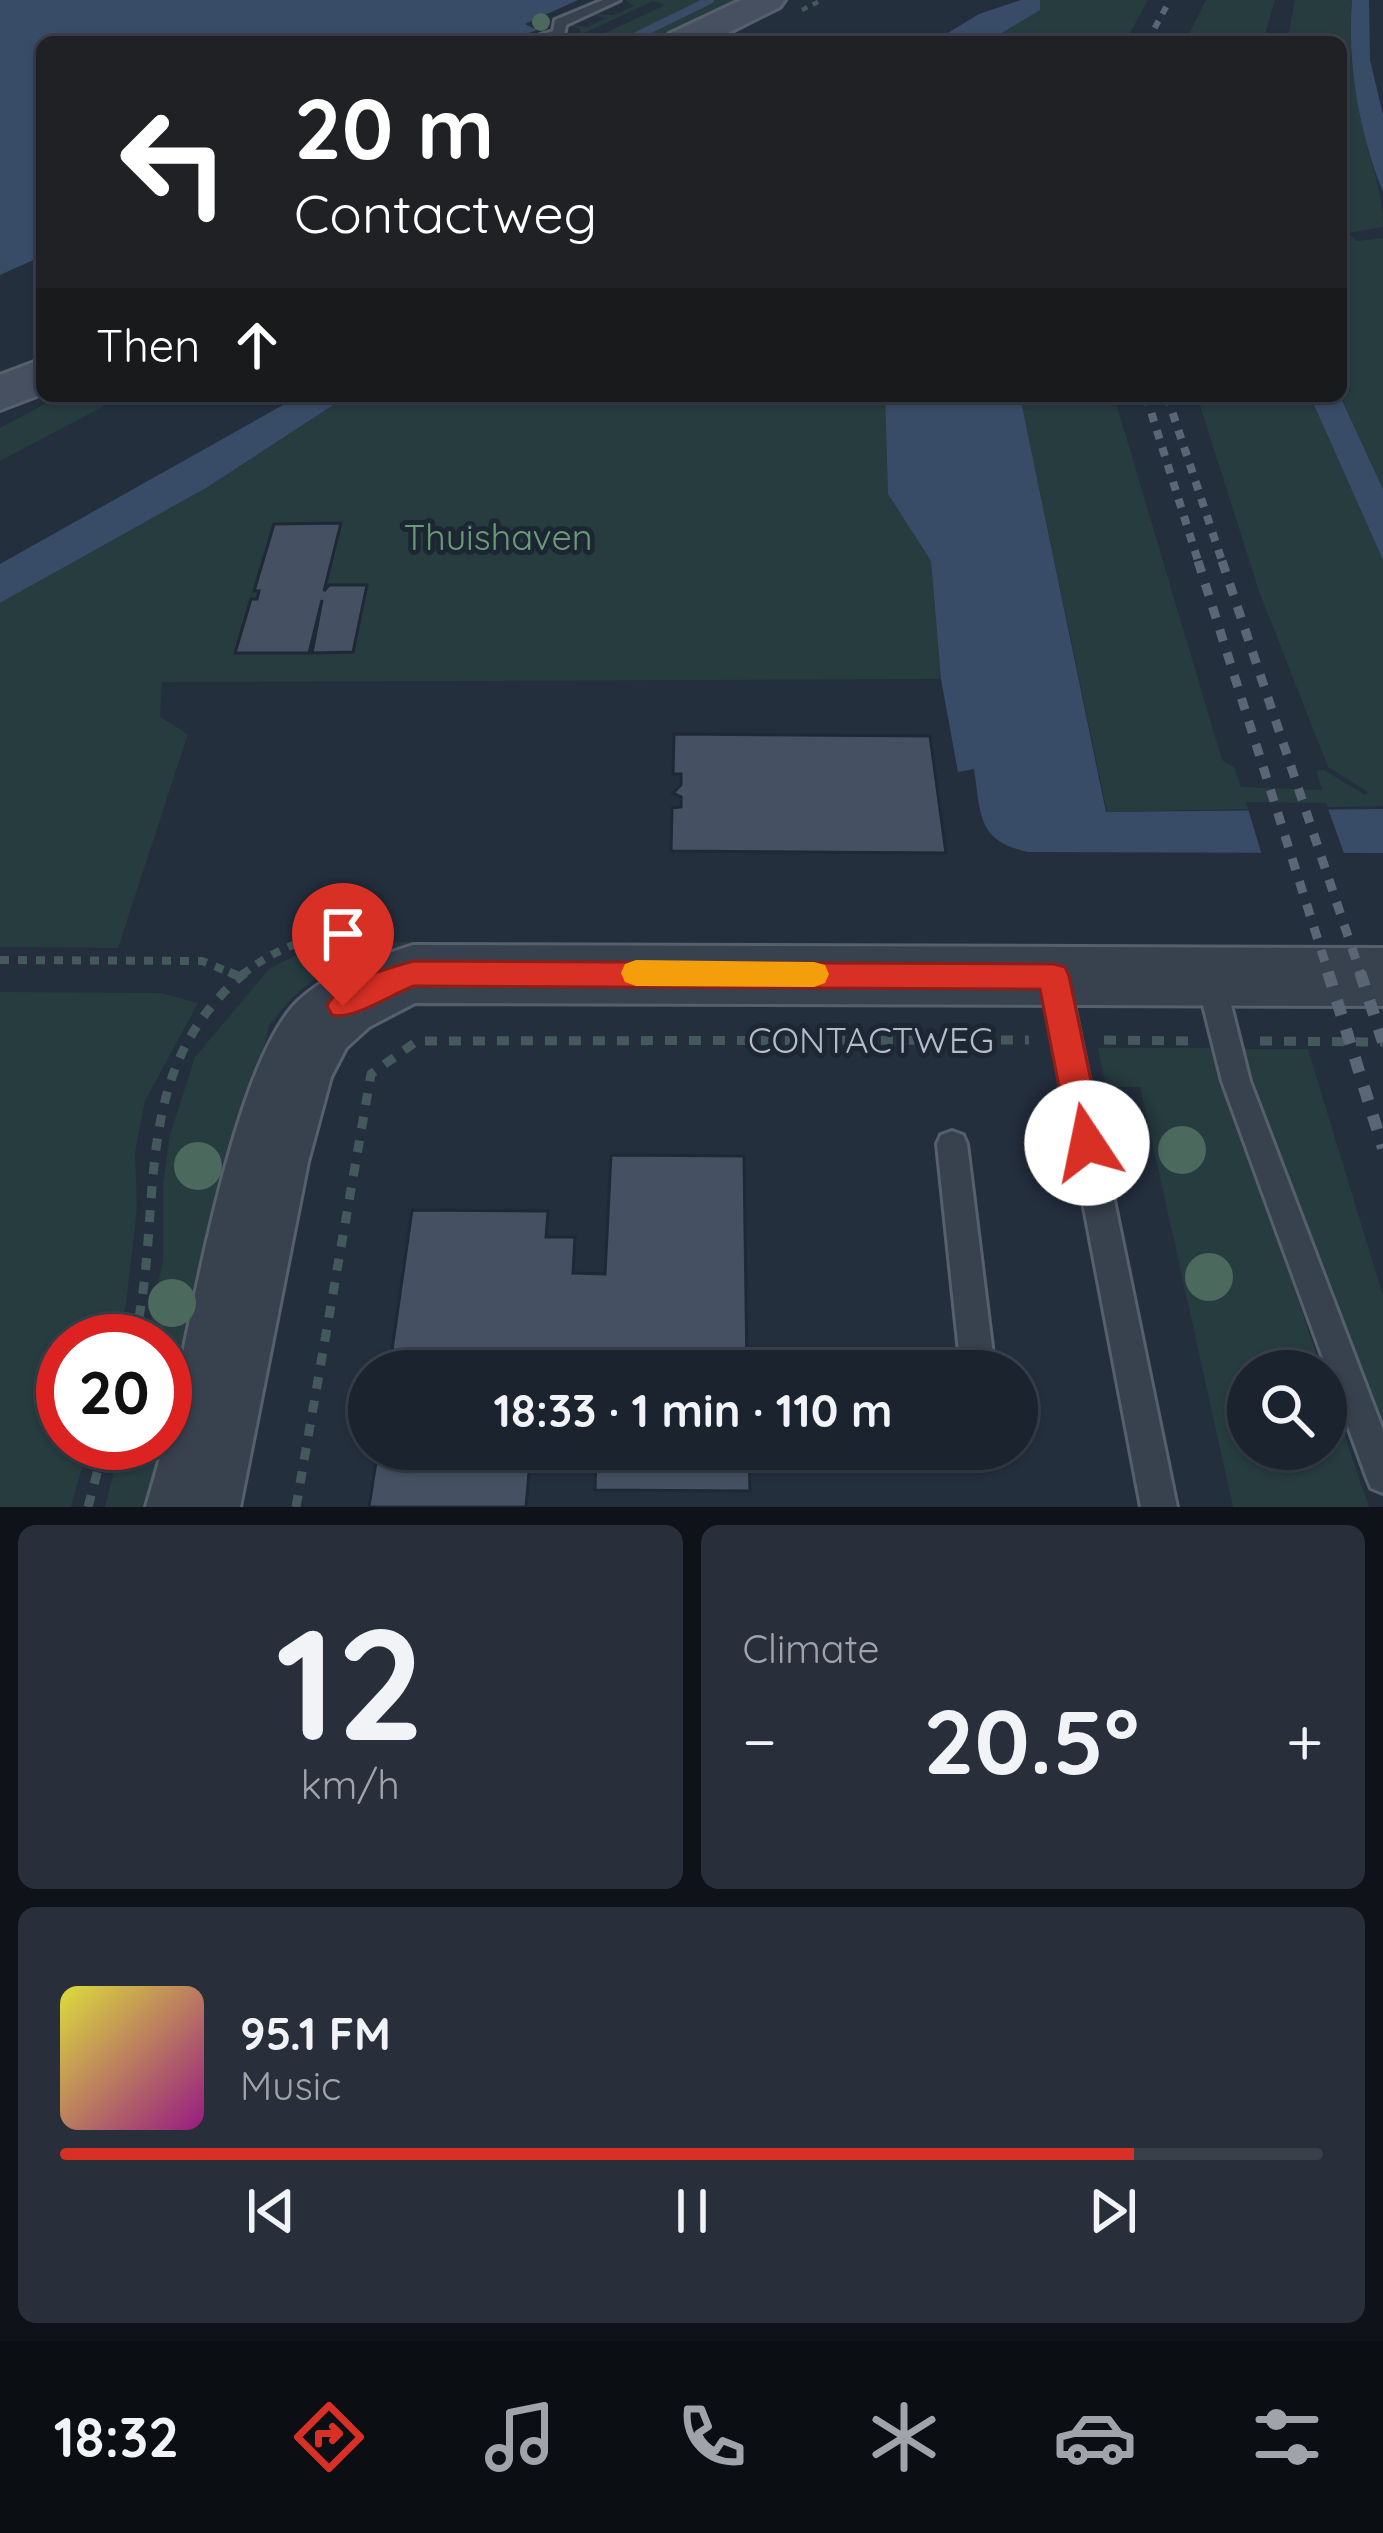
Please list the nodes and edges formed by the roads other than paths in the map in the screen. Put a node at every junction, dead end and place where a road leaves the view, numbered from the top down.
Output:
1 (614, 0) edge
2 (768, 0) edge
3 (548, 36) edge
4 (693, 36) edge
5 (36, 331) edge
6 (0, 349) edge
7 (36, 353) edge
8 (0, 371) edge
9 (36, 377) edge
10 (0, 395) edge
11 (1383, 977) edge
12 (1060, 1008) junction
13 (1218, 1009) junction
14 (952, 1144) dead end
15 (976, 1350) edge
16 (1383, 1476) edge
17 (193, 1507) edge
18 (1159, 1507) edge

1 - 3 lane
2 - 4 main road
5 - 6 main road
7 - 8 main road
9 - 10 main road
11 - 13 street, CONTACTWEG
12 - 13 street, CONTACTWEG
12 - 17 street, CONTACTWEG
12 - 18 lane
13 - 16 lane
14 - 15 lane

